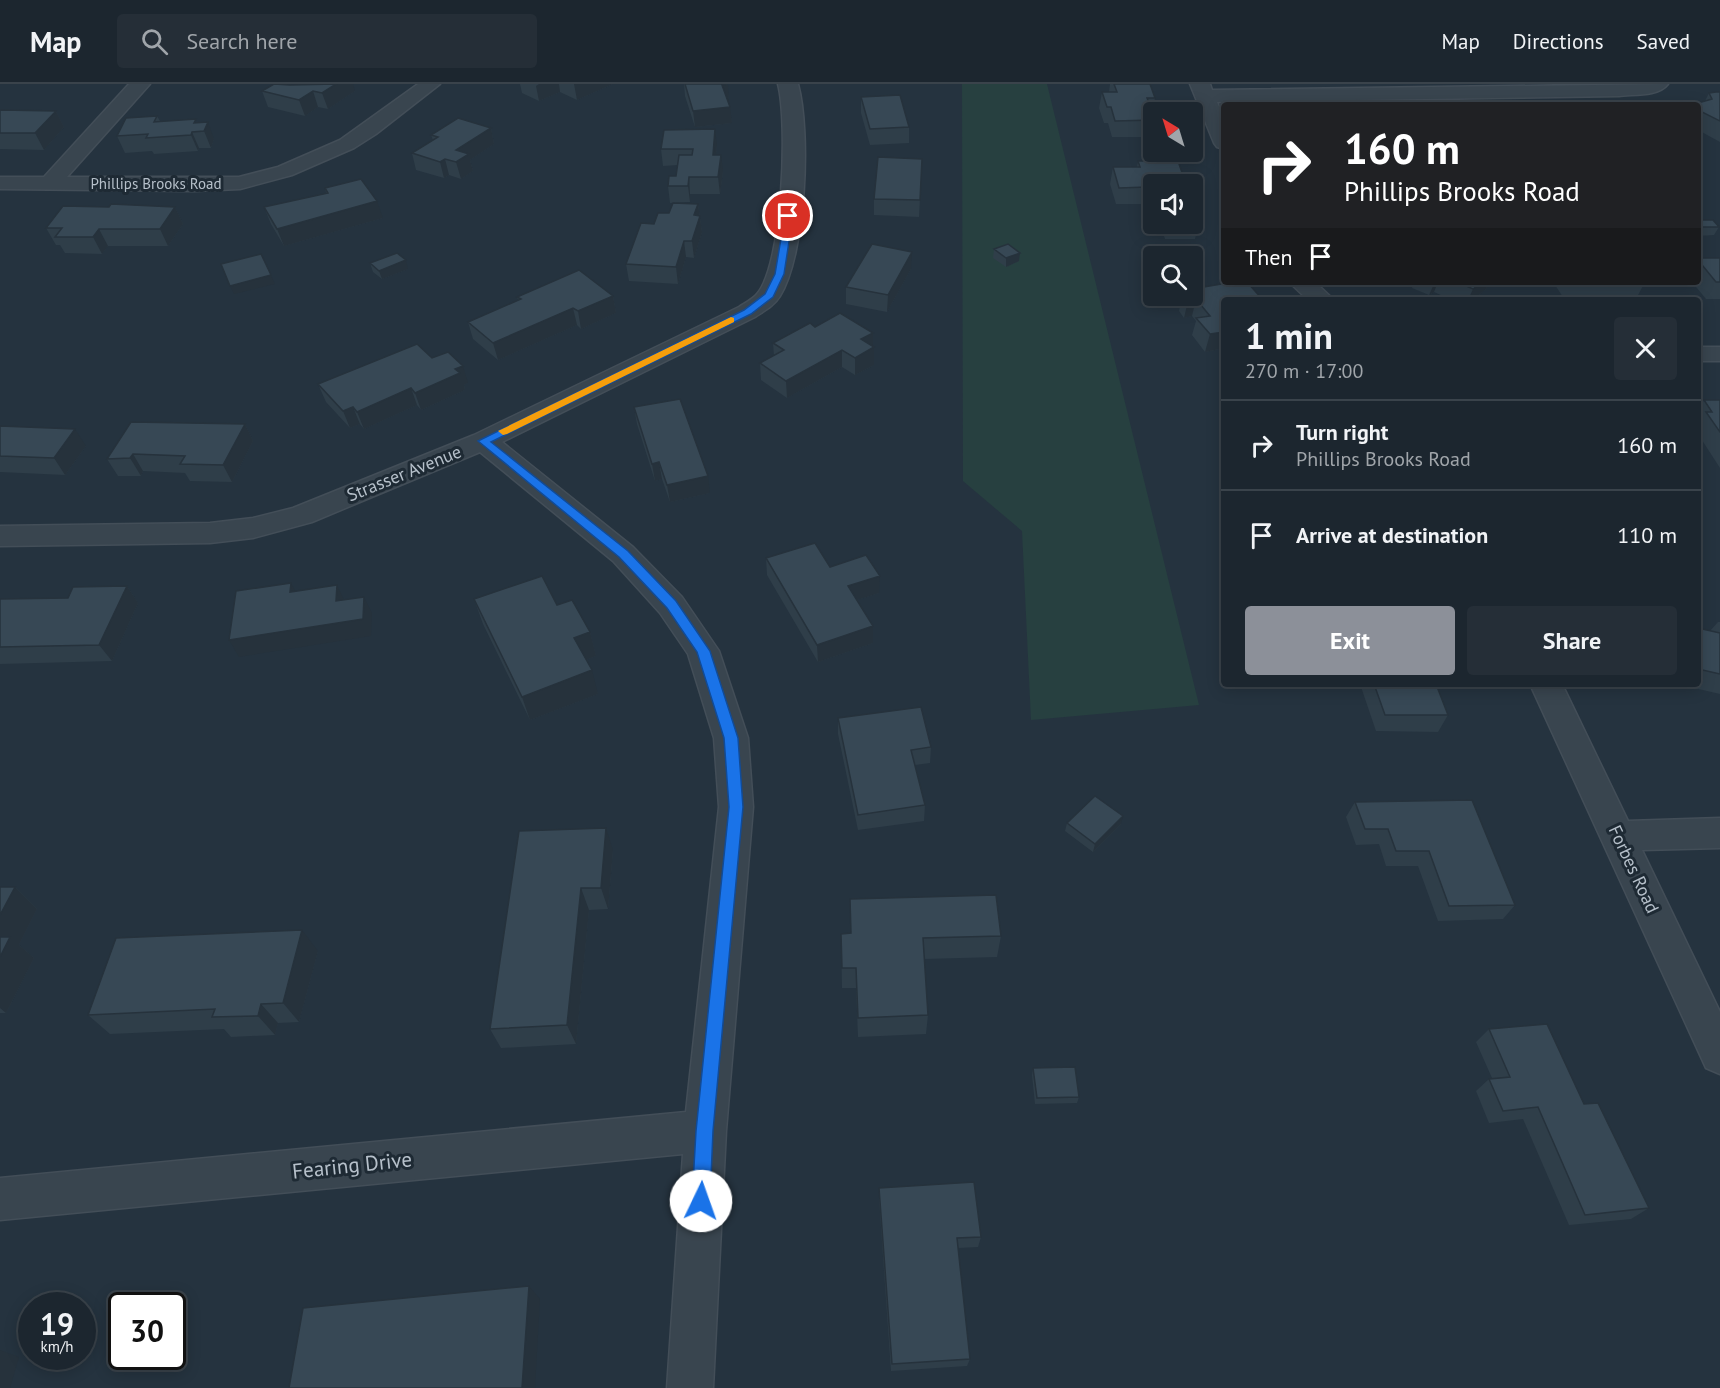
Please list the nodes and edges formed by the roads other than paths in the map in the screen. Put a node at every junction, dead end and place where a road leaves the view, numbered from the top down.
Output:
1 (140, 84) edge
2 (430, 84) edge
3 (788, 84) edge
4 (1658, 84) edge
5 (1202, 90) edge
6 (1221, 136) edge
7 (0, 183) edge
8 (50, 183) junction
9 (1304, 285) edge
10 (1318, 297) edge
11 (1701, 354) edge
12 (1720, 354) edge
13 (483, 441) junction
14 (0, 536) edge
15 (1547, 687) edge
16 (1720, 832) edge
17 (1618, 836) junction
18 (1720, 1055) edge
19 (705, 1131) junction
20 (0, 1199) edge
21 (690, 1388) edge

1 - 8 street
2 - 8 street, Phillips Brooks Road
3 - 13 street
4 - 5 street
5 - 6 street
7 - 8 street, Phillips Brooks Road
9 - 10 street
11 - 12 street
13 - 14 street, Strasser Avenue
13 - 19 street, Strasser Avenue
15 - 17 street, Forbes Road
16 - 17 street
17 - 18 street, Forbes Road
19 - 20 street, Fearing Drive
19 - 21 street, Strasser Avenue

